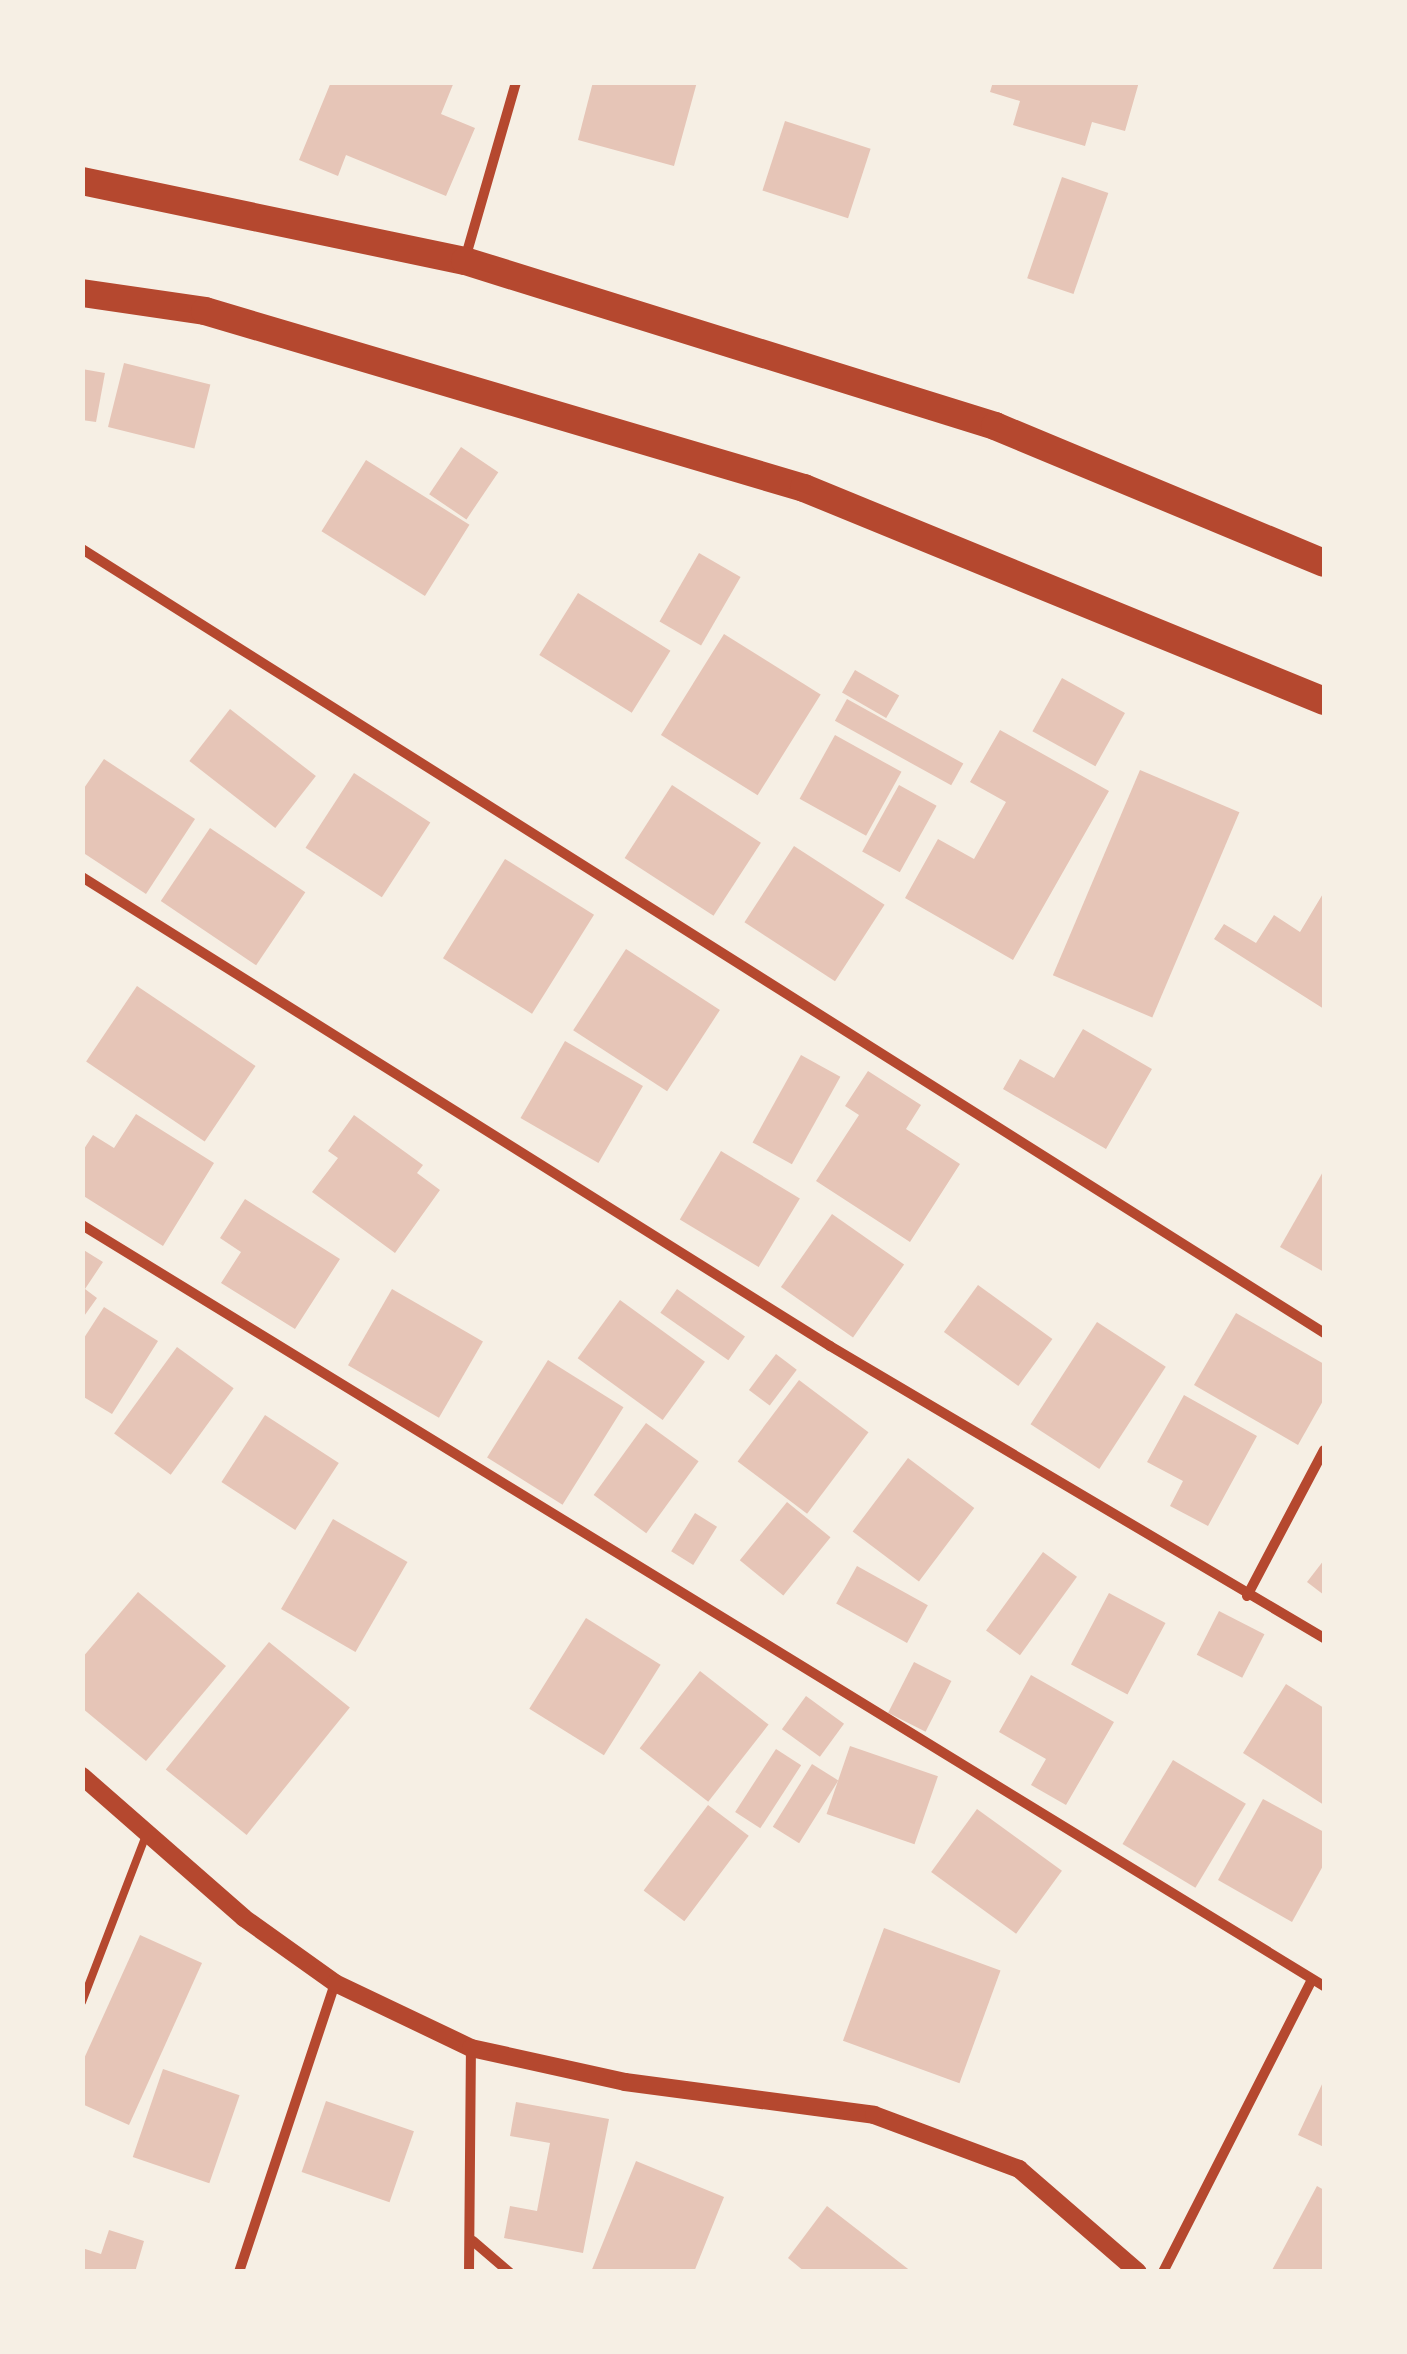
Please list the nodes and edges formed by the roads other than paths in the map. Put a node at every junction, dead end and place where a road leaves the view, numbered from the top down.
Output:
1 (516, 82) edge
2 (82, 181) edge
3 (465, 261) junction
4 (82, 294) edge
5 (82, 550) edge
6 (1324, 563) edge
7 (1324, 700) edge
8 (82, 876) edge
9 (82, 1225) edge
10 (1324, 1332) edge
11 (1324, 1450) edge
12 (1247, 1596) junction
13 (1324, 1638) edge
14 (82, 1776) edge
15 (147, 1831) junction
16 (1311, 1980) junction
17 (335, 1982) junction
18 (1324, 1986) edge
19 (82, 2002) edge
20 (471, 2048) junction
21 (473, 2241) junction
22 (240, 2272) edge
23 (469, 2272) edge
24 (509, 2272) edge
25 (1138, 2272) edge
26 (1163, 2272) edge

1 - 3 street
2 - 3 highway
3 - 6 highway
4 - 7 highway
5 - 10 street
8 - 12 street
9 - 16 street
11 - 12 street
12 - 13 street
14 - 15 street
15 - 17 street
15 - 19 lane
16 - 18 street
16 - 26 street
17 - 20 street
17 - 22 street
20 - 21 street
20 - 25 street
21 - 23 street
21 - 24 street

